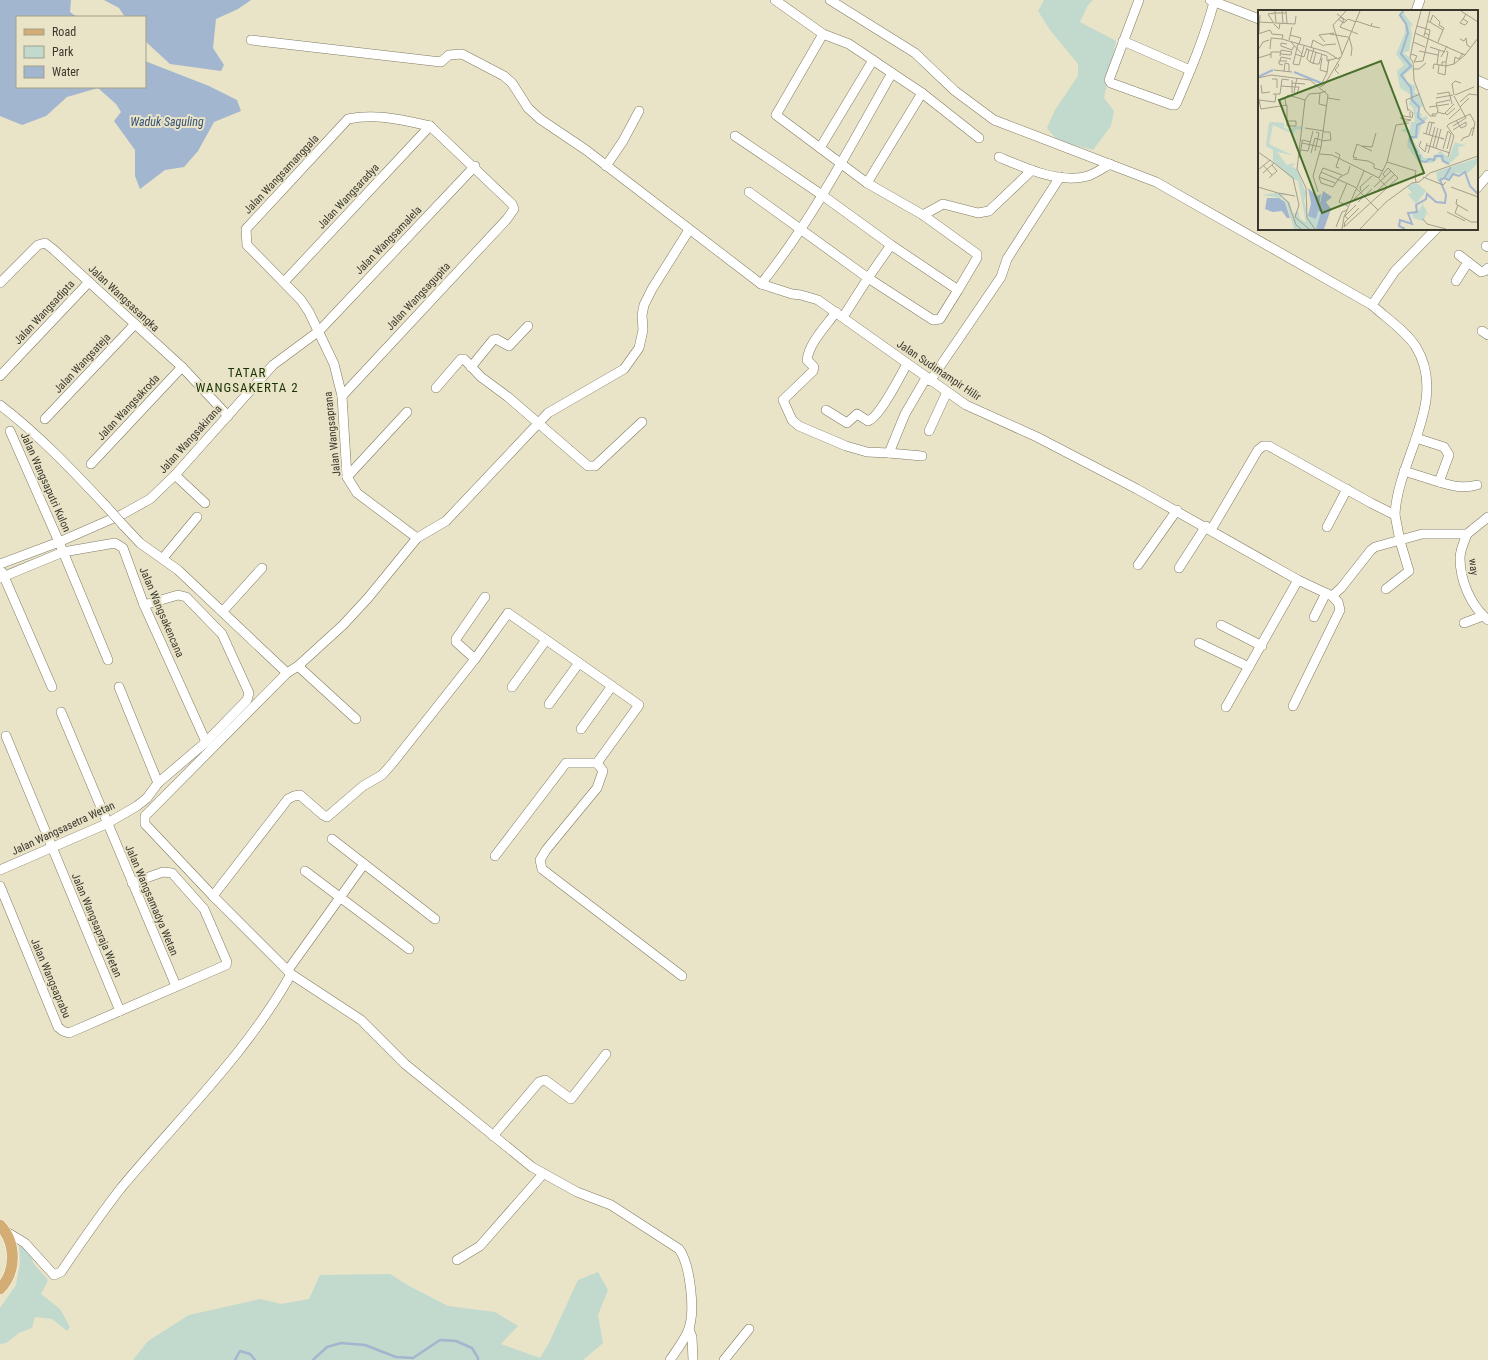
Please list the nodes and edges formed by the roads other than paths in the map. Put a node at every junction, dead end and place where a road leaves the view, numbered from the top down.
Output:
1 (775, 0) edge
2 (830, 0) edge
3 (1138, 0) edge
4 (1420, 0) edge
5 (1212, 1) edge
6 (1416, 10) edge
7 (1258, 18) edge
8 (823, 34) junction
9 (251, 40) dead end
10 (1123, 41) junction
11 (873, 60) junction
12 (1190, 70) junction
13 (892, 73) junction
14 (1478, 80) edge
15 (1488, 85) edge
16 (922, 93) junction
17 (639, 111) dead end
18 (430, 126) junction
19 (735, 136) dead end
20 (980, 138) dead end
21 (820, 148) junction
22 (999, 157) dead end
23 (841, 163) junction
24 (1110, 164) junction
25 (475, 166) junction
26 (606, 166) junction
27 (1032, 170) junction
28 (1488, 175) edge
29 (1060, 177) junction
30 (867, 183) junction
31 (1478, 187) edge
32 (749, 192) dead end
33 (822, 195) junction
34 (923, 215) junction
35 (802, 229) junction
36 (689, 230) junction
37 (1435, 230) edge
38 (892, 245) junction
39 (1459, 255) dead end
40 (1468, 262) junction
41 (1488, 268) edge
42 (868, 278) junction
43 (1456, 281) dead end
44 (0, 282) edge
45 (89, 282) junction
46 (284, 282) junction
47 (761, 284) junction
48 (958, 290) junction
49 (1372, 305) junction
50 (840, 315) junction
51 (135, 324) junction
52 (528, 326) dead end
53 (319, 331) junction
54 (907, 364) junction
55 (182, 367) junction
56 (471, 367) junction
57 (0, 376) edge
58 (928, 379) junction
59 (436, 388) dead end
60 (947, 392) junction
61 (342, 396) junction
62 (0, 405) edge
63 (826, 410) dead end
64 (407, 412) dead end
65 (228, 416) junction
66 (45, 419) dead end
67 (642, 422) dead end
68 (537, 424) junction
69 (929, 431) dead end
70 (10, 432) dead end
71 (1416, 438) junction
72 (889, 453) junction
73 (922, 456) dead end
74 (91, 464) dead end
75 (1404, 471) junction
76 (175, 475) junction
77 (347, 477) junction
78 (1439, 482) junction
79 (1477, 485) dead end
80 (1347, 489) junction
81 (205, 503) dead end
82 (1177, 510) junction
83 (1395, 514) junction
84 (197, 516) dead end
85 (1488, 517) edge
86 (1328, 527) dead end
87 (1208, 528) junction
88 (1467, 534) junction
89 (414, 536) junction
90 (1400, 541) junction
91 (59, 542) junction
92 (63, 552) junction
93 (163, 558) junction
94 (0, 565) edge
95 (1138, 565) dead end
96 (262, 568) dead end
97 (1179, 568) dead end
98 (2, 577) edge
99 (1298, 580) junction
100 (1386, 590) dead end
101 (1329, 594) junction
102 (485, 597) dead end
103 (144, 605) junction
104 (223, 611) junction
105 (1314, 617) dead end
106 (1485, 618) edge
107 (1464, 623) dead end
108 (1221, 625) dead end
109 (546, 640) junction
110 (1199, 643) dead end
111 (1262, 646) junction
112 (475, 659) junction
113 (108, 660) dead end
114 (579, 663) junction
115 (298, 666) junction
116 (1249, 668) junction
117 (287, 672) junction
118 (119, 686) dead end
119 (612, 686) junction
120 (52, 687) dead end
121 (512, 687) dead end
122 (549, 704) dead end
123 (1293, 706) dead end
124 (1226, 707) dead end
125 (61, 712) dead end
126 (356, 719) dead end
127 (581, 729) dead end
128 (6, 736) dead end
129 (206, 742) junction
130 (597, 763) junction
131 (158, 783) junction
132 (106, 824) junction
133 (332, 839) dead end
134 (52, 848) junction
135 (495, 856) dead end
136 (364, 864) junction
137 (0, 870) edge
138 (304, 871) dead end
139 (132, 884) junction
140 (0, 886) edge
141 (213, 896) junction
142 (340, 897) junction
143 (435, 919) dead end
144 (409, 949) dead end
145 (289, 972) junction
146 (682, 976) dead end
147 (176, 986) junction
148 (120, 1012) junction
149 (606, 1054) dead end
150 (493, 1136) junction
151 (543, 1174) junction
152 (3, 1228) edge
153 (457, 1260) dead end
154 (0, 1289) edge
155 (689, 1329) junction
156 (749, 1329) dead end
157 (670, 1360) edge
158 (693, 1360) edge
159 (724, 1360) edge

1 - 8 street
2 - 24 street
3 - 10 street
4 - 6 street
5 - 7 street
5 - 12 street
8 - 11 street
8 - 21 street
9 - 26 street, Jalan Sudimampir Hilir
10 - 12 street
10 - 12 street
11 - 13 street
11 - 21 street
13 - 16 street
13 - 23 street
14 - 15 street
16 - 20 street
16 - 30 street
17 - 26 street
18 - 25 street
18 - 46 street, Jalan Wangsaradya
18 - 46 street, Jalan Wangsamanggala
19 - 33 street
21 - 23 street
22 - 27 street
23 - 30 street
23 - 33 street
24 - 29 street
24 - 49 street
25 - 53 street, Jalan Wangsamalela
25 - 61 street, Jalan Wangsagupita
26 - 36 street, Jalan Sudimampir Hilir
27 - 29 street
27 - 34 street
28 - 31 street
29 - 58 street
30 - 34 street
32 - 35 street
33 - 35 street
33 - 38 street
34 - 48 street
35 - 42 street
35 - 47 street
36 - 47 street, Jalan Sudimampir Hilir
36 - 68 street
37 - 49 street
38 - 42 street
38 - 48 street
39 - 40 street
40 - 41 street
40 - 43 street
42 - 48 street
42 - 50 street
44 - 45 street, Jalan Wangsasangka
45 - 51 street, Jalan Wangsasangka
45 - 57 street, Jalan Wangsadipta
46 - 53 street, Jalan Wangsamanggala
47 - 50 street, Jalan Sudimampir Hilir
49 - 71 street
50 - 54 street, Jalan Sudimampir Hilir
50 - 72 street
51 - 55 street, Jalan Wangsasangka
51 - 66 street, Jalan Wangsateja
52 - 56 street
53 - 61 street, Jalan Wangsaprana
53 - 65 street, Jalan Wangsakirana
54 - 58 street, Jalan Sudimampir Hilir
54 - 63 street
55 - 65 street, Jalan Wangsasangka
55 - 74 street, Jalan Wangsakroda
56 - 59 street
56 - 68 street
58 - 60 street, Jalan Sudimampir Hilir
58 - 72 street
60 - 69 street
60 - 82 street, Jalan Sudimampir Hilir
61 - 77 street, Jalan Wangsaprana
62 - 93 street, bridge
64 - 77 street
65 - 76 street, Jalan Wangsakirana
67 - 68 street
68 - 89 street
70 - 91 street, Jalan Wangsaputri Kulon
71 - 75 street
71 - 78 street
72 - 73 street
75 - 78 street
75 - 83 street
76 - 81 street
76 - 91 street, Jalan Wangsakirana
77 - 89 street, Jalan Wangsaprana
78 - 79 street
80 - 83 street
80 - 86 street
80 - 87 street
82 - 87 street, Jalan Sudimampir Hilir
82 - 95 street
83 - 90 street
84 - 93 street
85 - 88 street
87 - 97 street
87 - 99 street, Jalan Sudimampir Hilir
88 - 90 street
88 - 106 street, way
89 - 115 street
90 - 100 street
90 - 101 street
91 - 92 street, Jalan Wangsaputri Kulon
91 - 94 street, Jalan Wangsakirana
92 - 98 street
92 - 103 street, Jalan Wangsakencana
92 - 113 street, Jalan Wangsaputri Kulon
93 - 104 street
94 - 98 street
96 - 104 street
98 - 120 street
99 - 101 street, Jalan Sudimampir Hilir
99 - 111 street
101 - 105 street
101 - 123 street
102 - 112 street
103 - 129 street, Jalan Wangsakencana
103 - 129 street, Jalan Wangsasetra Wetan
104 - 117 street
106 - 107 street
108 - 111 street
109 - 112 street
109 - 114 street
109 - 121 street
110 - 116 street
111 - 116 street
112 - 141 street
114 - 119 street
114 - 122 street
115 - 117 street
115 - 126 street
116 - 124 street
117 - 141 street
118 - 131 street
119 - 127 street
119 - 130 street
125 - 132 street, Jalan Wangsamadya Wetan
128 - 134 street, Jalan Wangsapraja Wetan
129 - 131 street, Jalan Wangsasetra Wetan
130 - 135 street
130 - 146 street
131 - 132 street, Jalan Wangsasetra Wetan
132 - 134 street, Jalan Wangsasetra Wetan
132 - 139 street, Jalan Wangsamadya Wetan
133 - 136 street
134 - 137 street, Jalan Wangsasetra Wetan
134 - 148 street, Jalan Wangsapraja Wetan
136 - 142 street
136 - 143 street
138 - 142 street
139 - 147 street, Jalan Wangsamadya Wetan
139 - 147 street, Jalan Wangsaprabu
140 - 148 street, Jalan Wangsaprabu
141 - 145 street
142 - 144 street
142 - 145 street
145 - 150 street
145 - 152 street
147 - 148 street, Jalan Wangsaprabu
149 - 150 street
150 - 151 street
151 - 153 street
151 - 155 street
152 - 154 main road
155 - 157 street
155 - 158 street
156 - 159 street

